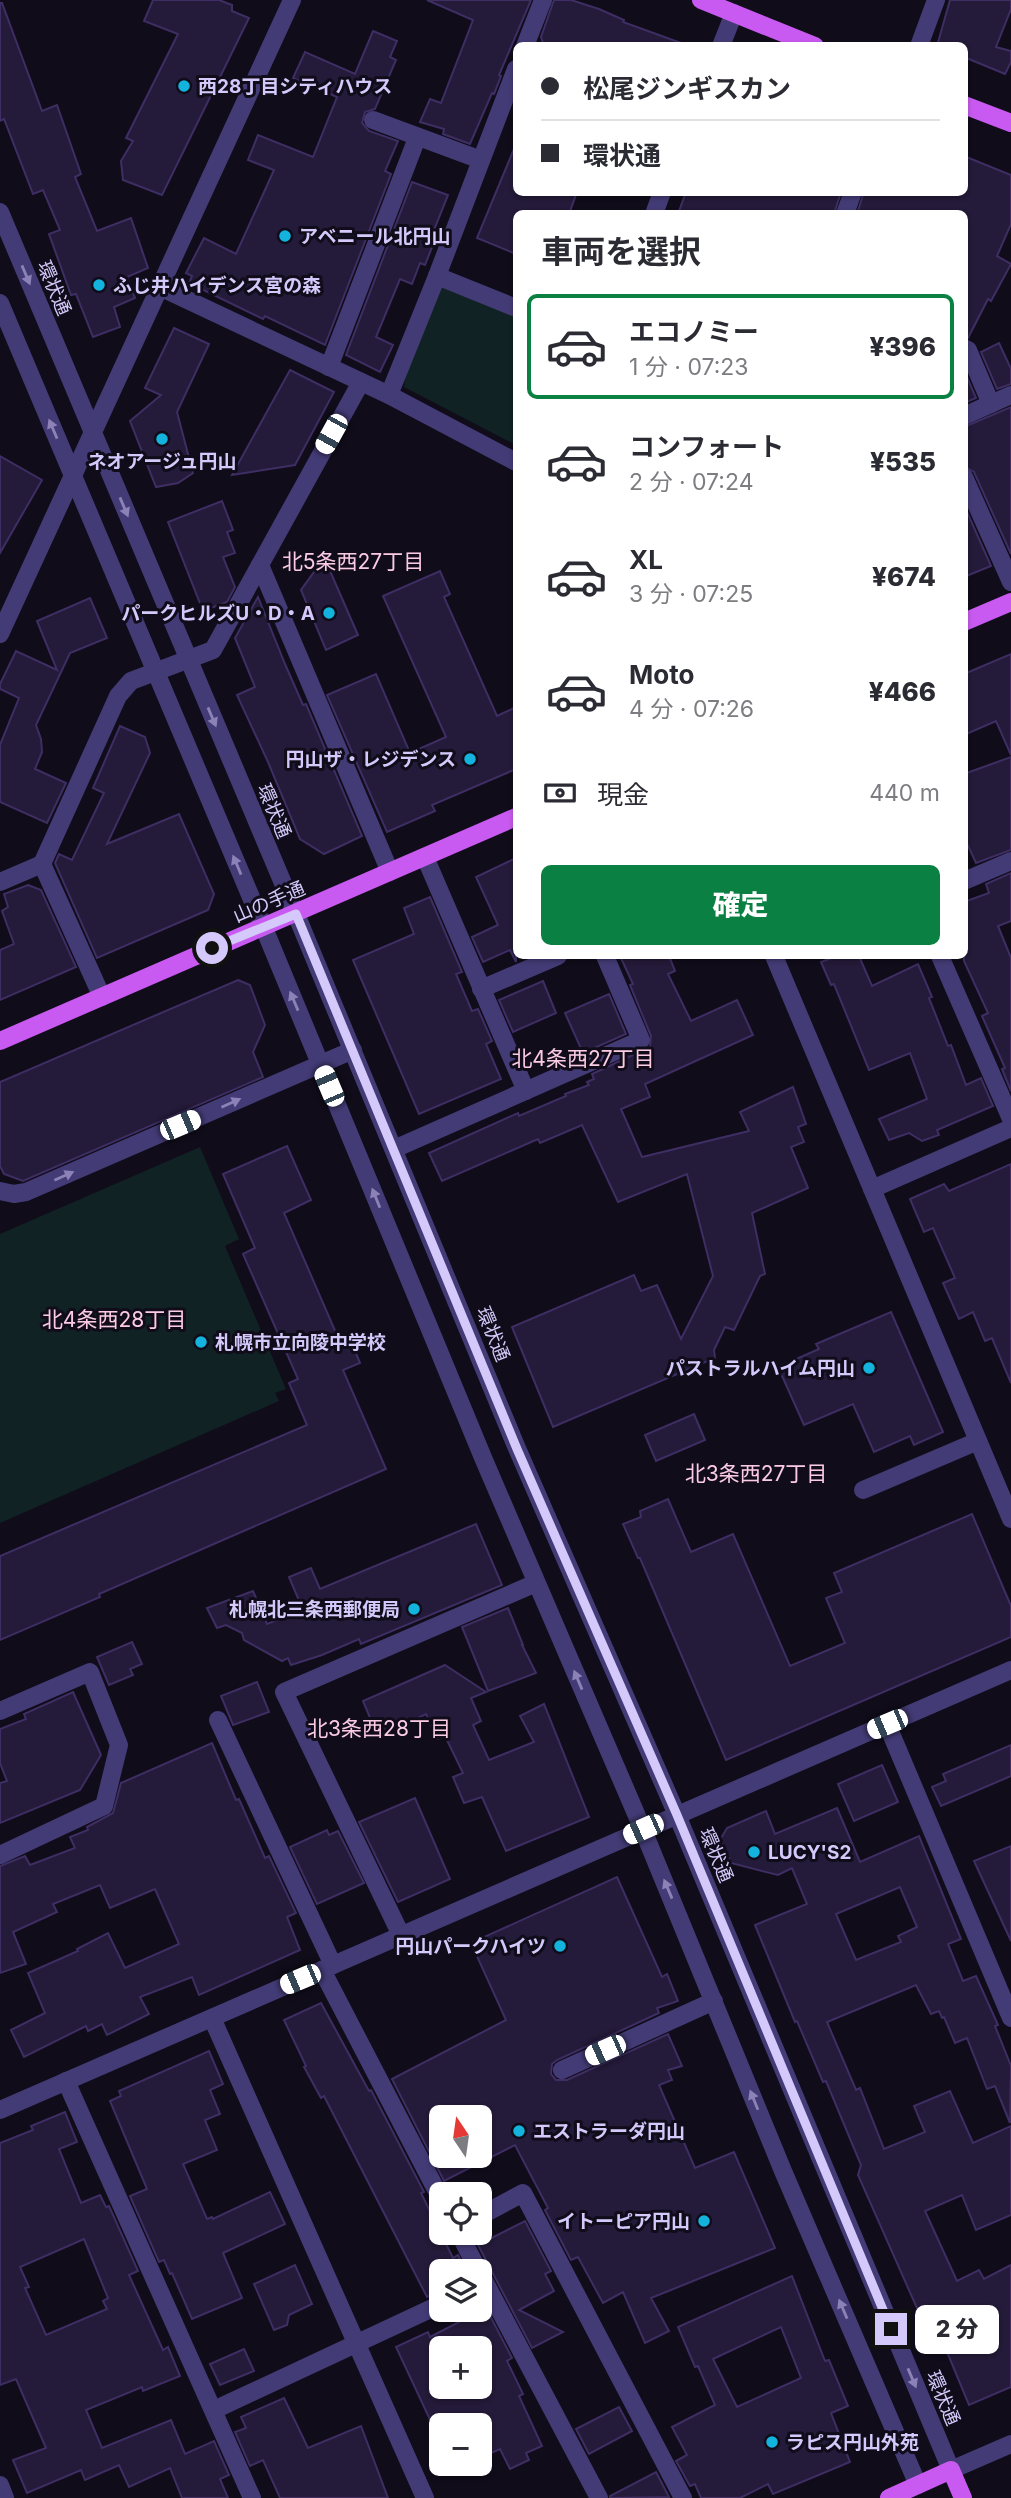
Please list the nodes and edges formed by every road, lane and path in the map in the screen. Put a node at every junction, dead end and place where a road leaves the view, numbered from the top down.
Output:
1 (292, 0) edge
2 (543, 0) edge
3 (701, 0) edge
4 (936, 0) edge
5 (734, 13) junction
6 (527, 42) edge
7 (723, 42) edge
8 (805, 42) edge
9 (920, 42) edge
10 (513, 77) edge
11 (968, 107) edge
12 (373, 120) dead end
13 (1011, 123) edge
14 (417, 138) junction
15 (481, 160) junction
16 (0, 212) edge
17 (437, 276) junction
18 (160, 287) junction
19 (0, 303) edge
20 (513, 308) edge
21 (968, 350) edge
22 (330, 367) junction
23 (360, 382) junction
24 (389, 395) junction
25 (1011, 396) edge
26 (991, 404) junction
27 (968, 414) edge
28 (93, 432) junction
29 (513, 460) edge
30 (72, 475) junction
31 (968, 486) edge
32 (260, 565) junction
33 (1011, 582) edge
34 (7, 601) edge
35 (1011, 601) edge
36 (968, 620) edge
37 (0, 634) edge
38 (188, 659) junction
39 (155, 671) junction
40 (513, 818) edge
41 (425, 857) junction
42 (1011, 861) edge
43 (42, 864) junction
44 (390, 872) junction
45 (968, 879) edge
46 (0, 882) edge
47 (296, 914) junction
48 (264, 928) junction
49 (551, 959) edge
50 (606, 959) edge
51 (779, 959) edge
52 (941, 959) edge
53 (481, 989) junction
54 (102, 997) junction
55 (0, 1041) edge
56 (353, 1050) junction
57 (320, 1064) junction
58 (526, 1091) junction
59 (1011, 1119) edge
60 (1011, 1128) edge
61 (394, 1149) junction
62 (872, 1189) junction
63 (0, 1191) edge
64 (978, 1441) junction
65 (863, 1490) dead end
66 (1011, 1519) edge
67 (536, 1583) junction
68 (1011, 1670) edge
69 (0, 1711) edge
70 (218, 1720) dead end
71 (887, 1724) junction
72 (677, 1815) junction
73 (643, 1829) junction
74 (0, 1855) edge
75 (401, 1935) junction
76 (327, 1968) junction
77 (714, 2001) junction
78 (212, 2018) junction
79 (1011, 2018) edge
80 (562, 2070) dead end
81 (66, 2081) junction
82 (0, 2110) edge
83 (433, 2182) edge
84 (492, 2210) edge
85 (492, 2299) edge
86 (429, 2310) edge
87 (357, 2344) junction
88 (214, 2410) junction
89 (1011, 2444) edge
90 (951, 2470) junction
91 (0, 2485) edge
92 (921, 2491) edge
93 (5, 2498) edge
94 (253, 2498) edge
95 (425, 2498) edge
96 (599, 2498) edge
97 (683, 2498) edge
98 (889, 2498) edge
99 (963, 2498) edge

1 - 18 street
2 - 6 street
3 - 5 main road
4 - 9 street
5 - 7 street
5 - 8 main road
10 - 15 street
11 - 13 main road
12 - 14 street
14 - 15 street
14 - 22 street
15 - 17 street
16 -> 28 street, 環状通
17 - 20 street
17 - 24 street
18 - 22 street
18 - 28 street
30 -> 19 street
21 - 26 street
22 - 23 street
23 - 24 street
23 - 32 street
24 - 29 street
25 - 26 street
26 - 27 street
28 - 30 street
28 -> 38 street, 環状通
30 - 34 street
30 - 39 street
31 - 33 street
32 - 38 street
32 - 44 street
34 - 37 street
35 - 36 main road
38 - 39 street
38 -> 47 street, 環状通
39 - 43 street
48 -> 39 street
40 - 41 main road, 山の手通
41 - 44 main road, 山の手通
41 - 53 street
42 - 45 street
43 - 46 street
43 - 54 street
44 - 47 main road, 山の手通
47 - 48 main road, 山の手通
47 - 56 street, 環状通
48 - 54 main road, 山の手通
57 -> 48 street
49 - 53 street
50 - 58 street
51 - 62 street
52 - 59 street
53 - 58 street
54 - 55 main road, 山の手通
56 - 57 street
56 - 61 street, 環状通
63 -> 57 street
67 -> 57 street
58 - 61 street
60 - 62 street
61 - 72 street, 環状通
62 - 64 street
64 - 65 street
64 - 66 street
73 -> 67 street
67 - 75 street
68 - 71 street
69 - 74 street
70 - 76 street
71 - 72 street
71 - 79 street
72 - 73 street
72 -> 90 street, 環状通
73 - 75 street
77 -> 73 street
75 - 76 street
76 - 78 street
76 - 83 street
77 - 80 street
92 -> 77 street
78 - 81 street
78 - 87 street
81 - 82 street
81 - 88 street
84 - 97 street
85 - 96 street
86 - 87 street
87 - 88 street
87 - 95 street
88 - 94 street
89 - 90 street
90 - 92 main road
90 - 99 main road
91 - 93 street
92 - 98 main road

